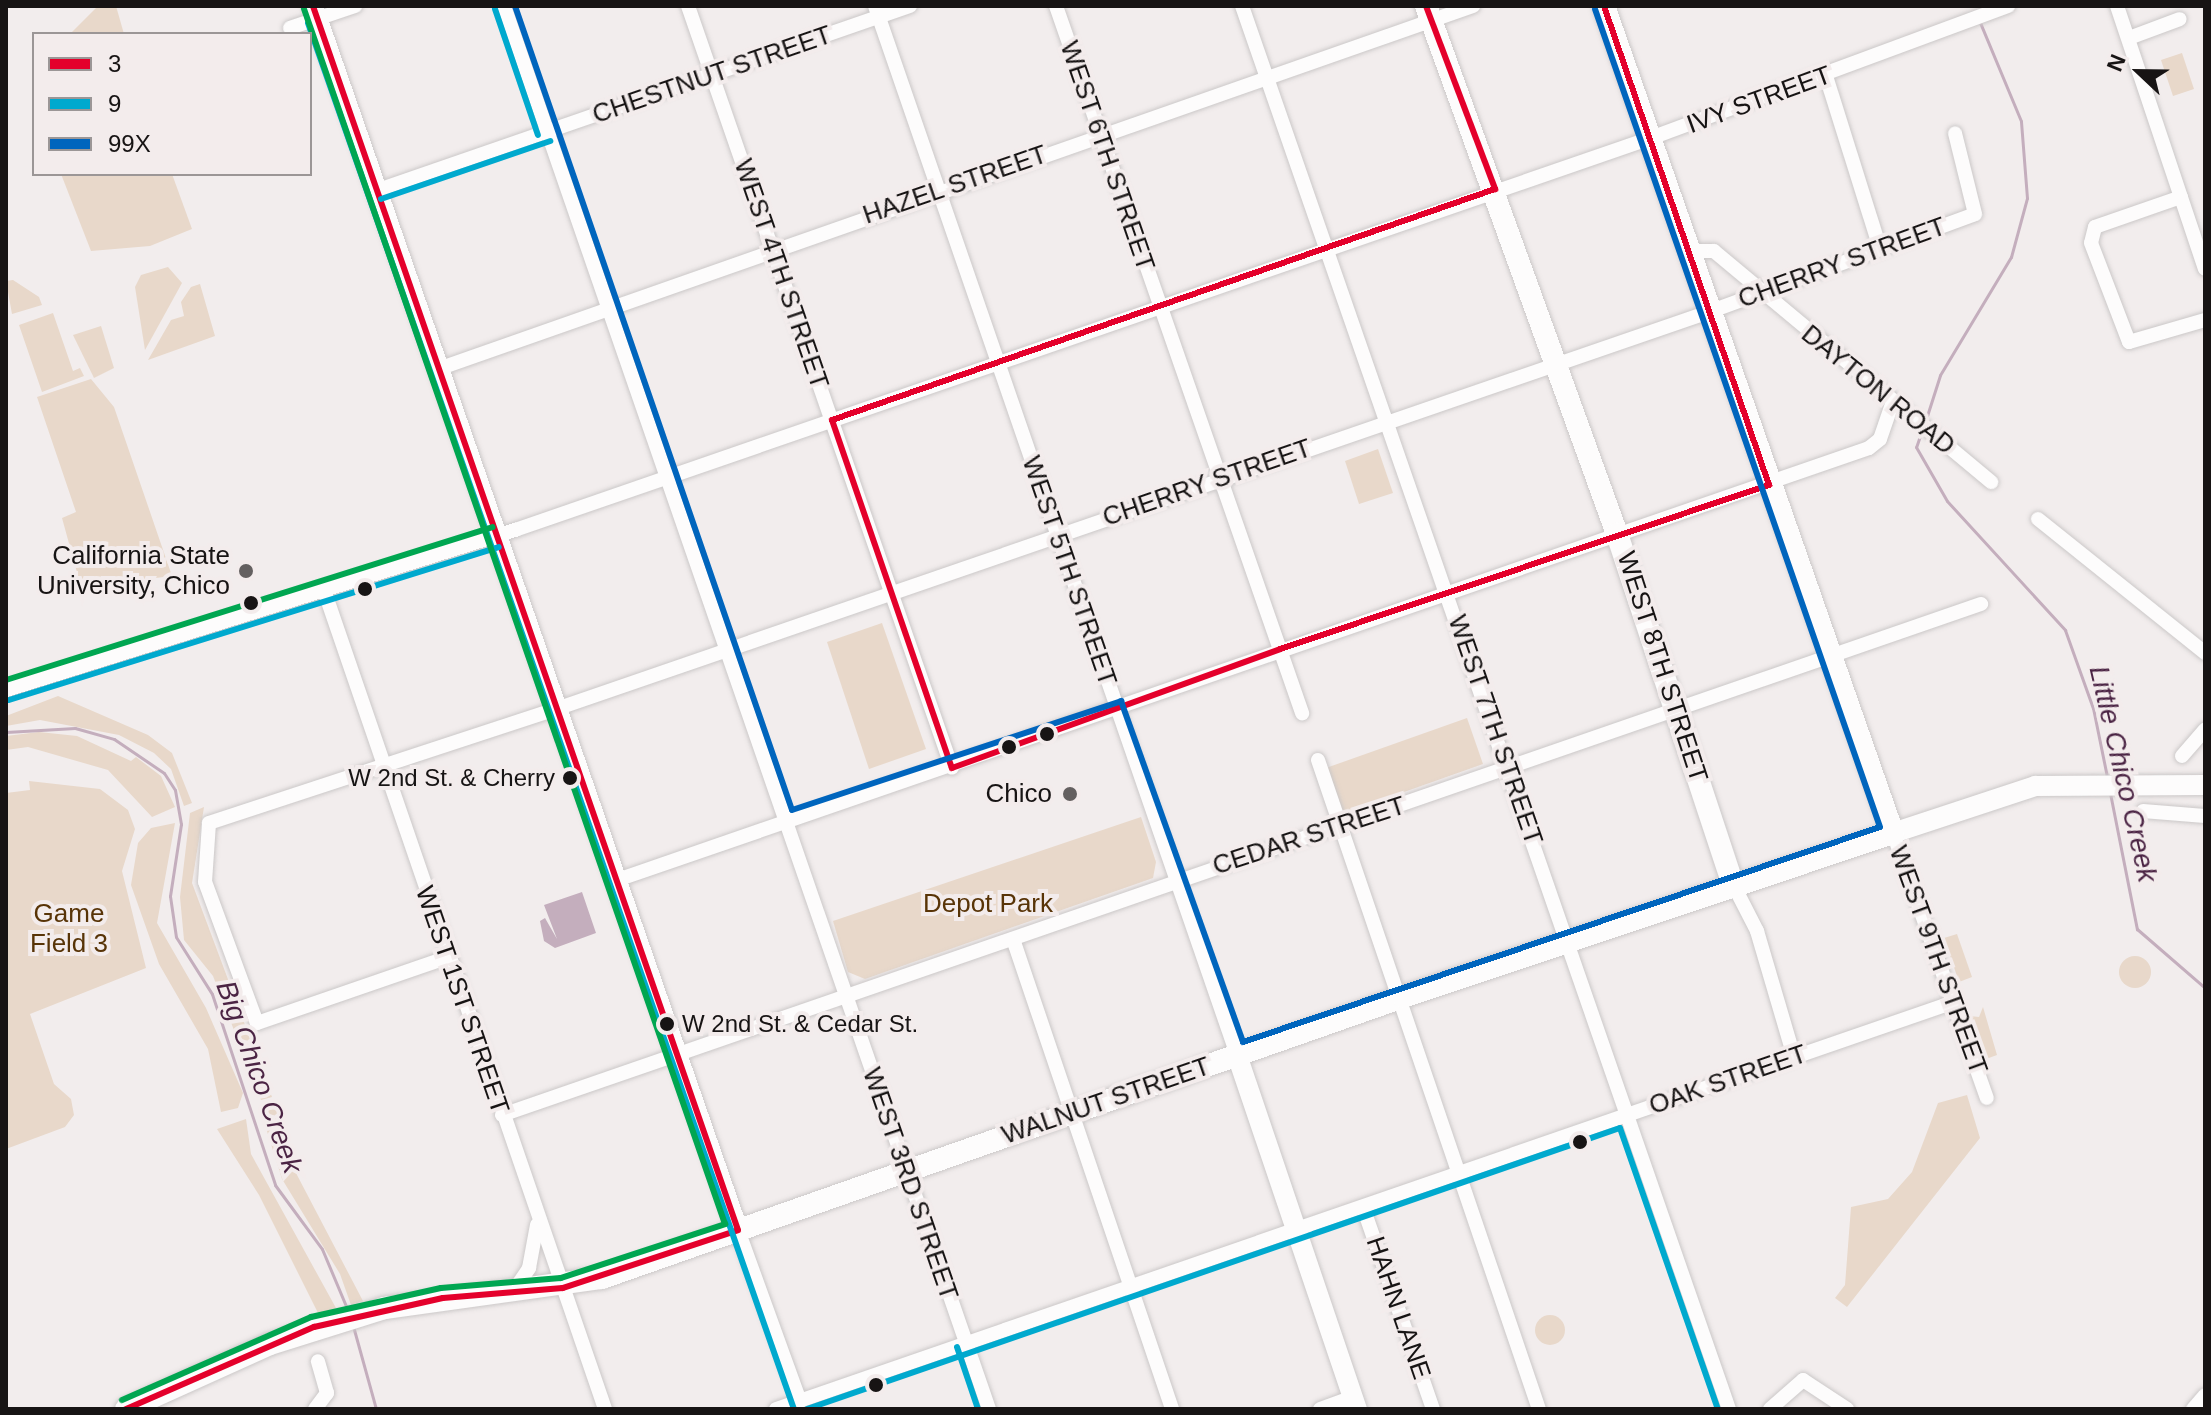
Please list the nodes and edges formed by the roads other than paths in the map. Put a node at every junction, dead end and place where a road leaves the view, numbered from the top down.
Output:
1 (355, 6) edge
2 (504, 6) edge
3 (688, 6) edge
4 (910, 6) edge
5 (1056, 6) edge
6 (1242, 6) edge
7 (1473, 6) edge
8 (1604, 6) edge
9 (2117, 6) edge
10 (2005, 7) edge
11 (876, 12) edge
12 (315, 13) edge
13 (1429, 13) edge
14 (2180, 19) dead end
15 (290, 28) dead end
16 (2129, 38) junction
17 (712, 75) junction
18 (1826, 76) junction
19 (1267, 77) junction
20 (547, 132) junction
21 (1955, 133) dead end
22 (1099, 135) junction
23 (1651, 138) junction
24 (1495, 189) junction
25 (378, 190) junction
26 (938, 190) junction
27 (2181, 197) junction
28 (772, 248) junction
29 (1326, 248) junction
30 (1880, 248) junction
31 (1687, 251) junction
32 (2205, 269) edge
33 (1760, 294) junction
34 (607, 305) junction
35 (1158, 306) junction
36 (1709, 312) junction
37 (2205, 320) edge
38 (997, 362) junction
39 (1554, 364) junction
40 (438, 369) junction
41 (1893, 402) junction
42 (832, 420) junction
43 (1386, 421) junction
44 (667, 477) junction
45 (1220, 479) junction
46 (1991, 482) dead end
47 (1769, 485) junction
48 (2038, 519) dead end
49 (1617, 534) junction
50 (1057, 535) junction
51 (496, 537) junction
52 (324, 590) junction
53 (892, 593) junction
54 (1448, 593) junction
55 (1981, 604) dead end
56 (726, 649) junction
57 (1280, 649) junction
58 (2205, 653) edge
59 (1827, 658) junction
60 (6, 690) edge
61 (556, 709) junction
62 (1677, 709) junction
63 (1117, 710) junction
64 (1302, 713) dead end
65 (2205, 730) edge
66 (2182, 756) dead end
67 (1318, 760) dead end
68 (380, 766) junction
69 (952, 768) junction
70 (1508, 769) junction
71 (2205, 785) edge
72 (2143, 811) dead end
73 (2205, 816) edge
74 (786, 823) junction
75 (1340, 828) junction
76 (1893, 833) junction
77 (1177, 878) junction
78 (620, 879) junction
79 (1733, 884) junction
80 (1013, 939) junction
81 (1568, 940) junction
82 (446, 958) junction
83 (845, 996) junction
84 (1403, 997) junction
85 (1954, 1002) junction
86 (677, 1055) junction
87 (1237, 1055) junction
88 (1794, 1057) junction
89 (1987, 1098) dead end
90 (1071, 1113) junction
91 (502, 1115) junction
92 (1626, 1115) junction
93 (906, 1171) junction
94 (1460, 1173) junction
95 (1363, 1207) junction
96 (538, 1216) junction
97 (738, 1230) junction
98 (1297, 1230) junction
99 (1131, 1287) junction
100 (563, 1288) junction
101 (513, 1292) junction
102 (966, 1344) junction
103 (318, 1361) dead end
104 (2205, 1395) edge
105 (800, 1401) junction
106 (1355, 1403) edge
107 (126, 1409) edge
108 (315, 1409) edge
109 (605, 1409) edge
110 (776, 1409) edge
111 (989, 1409) edge
112 (1172, 1409) edge
113 (1320, 1409) edge
114 (1433, 1409) edge
115 (1539, 1409) edge
116 (1729, 1409) edge
117 (1770, 1409) edge
118 (1847, 1409) edge
119 (2193, 1409) edge

1 - 12 street
2 - 20 street, WEST 3RD STREET
3 - 17 street, WEST 4TH STREET
4 - 11 street, CHESTNUT STREET
5 - 22 street, WEST 6TH STREET
6 - 19 street, WEST 7TH STREET
7 - 13 street, HAZEL STREET
8 - 23 main road, WEST 9TH STREET
9 - 16 street
10 - 18 street, IVY STREET
11 - 17 street, CHESTNUT STREET
11 - 26 street, WEST 5TH STREET
12 - 15 street
12 - 25 street
13 - 19 street, HAZEL STREET
13 - 24 main road, WEST 8TH STREET
14 - 16 street
16 - 27 street
17 - 20 street, CHESTNUT STREET
17 - 28 street, WEST 4TH STREET
18 - 23 street, IVY STREET
18 - 30 street
19 - 22 street, HAZEL STREET
19 - 29 street, WEST 7TH STREET
20 - 25 street, CHESTNUT STREET
20 - 34 street, WEST 3RD STREET
21 - 30 street, CHERRY STREET
22 - 26 street, HAZEL STREET
22 - 35 street, WEST 6TH STREET
23 - 24 street, IVY STREET
23 - 31 main road, WEST 9TH STREET
24 - 29 street, IVY STREET
24 - 39 main road, WEST 8TH STREET
25 - 40 street
26 - 28 street, HAZEL STREET
26 - 38 street, WEST 5TH STREET
27 - 32 street
27 - 37 street
28 - 34 street, HAZEL STREET
28 - 42 street, WEST 4TH STREET
29 - 35 street, IVY STREET
29 - 43 street, WEST 7TH STREET
30 - 33 street, CHERRY STREET
31 - 33 street, DAYTON ROAD
31 - 36 main road, WEST 9TH STREET
33 - 36 street, CHERRY STREET
33 - 41 street, DAYTON ROAD
34 - 40 street, HAZEL STREET
34 - 44 street, WEST 3RD STREET
35 - 38 street, IVY STREET
35 - 45 street, WEST 6TH STREET
36 - 39 street, CHERRY STREET
36 - 47 main road, WEST 9TH STREET
38 - 42 street, IVY STREET
38 - 50 street, WEST 5TH STREET
39 - 43 street, CHERRY STREET
39 - 49 main road, WEST 8TH STREET
40 - 51 street
41 - 46 street, DAYTON ROAD
41 - 47 street
42 - 44 street, IVY STREET
42 - 53 street, WEST 4TH STREET
43 - 45 street, CHERRY STREET
43 - 54 street, WEST 7TH STREET
44 - 51 street, IVY STREET
44 - 56 street, WEST 3RD STREET
45 - 50 street, CHERRY STREET
45 - 57 street, WEST 6TH STREET
47 - 49 street
47 - 59 main road, WEST 9TH STREET
48 - 58 street
49 - 54 street
49 - 62 main road, WEST 8TH STREET
50 - 53 street, CHERRY STREET
50 - 63 street, WEST 5TH STREET
51 - 52 street, IVY STREET
51 - 61 street
52 - 60 street, IVY STREET
52 - 68 street, WEST 1ST STREET
53 - 56 street, CHERRY STREET
53 - 69 street, WEST 4TH STREET
54 - 57 street
54 - 70 street, WEST 7TH STREET
55 - 59 street, CEDAR STREET
56 - 61 street, CHERRY STREET
56 - 74 street, WEST 3RD STREET
57 - 63 street
57 - 64 street, WEST 6TH STREET
59 - 62 street, CEDAR STREET
59 - 76 main road, WEST 9TH STREET
61 - 68 street, CHERRY STREET
61 - 78 street
62 - 70 street, CEDAR STREET
62 - 79 main road, WEST 8TH STREET
63 - 69 street
63 - 77 street, WEST 5TH STREET
65 - 66 street
67 - 75 street
68 - 82 street, WEST 1ST STREET
68 - 82 street, CHERRY STREET
69 - 74 street
70 - 75 street, CEDAR STREET
70 - 81 street, WEST 7TH STREET
71 - 76 street, WALNUT STREET
72 - 73 street
74 - 78 street
74 - 83 street, WEST 3RD STREET
75 - 77 street, CEDAR STREET
75 - 84 street
76 - 79 main road, WALNUT STREET
76 - 85 street, WEST 9TH STREET
77 - 80 street, CEDAR STREET
77 - 87 street, WEST 5TH STREET
78 - 86 street
79 - 81 main road, WALNUT STREET
79 - 88 street, WEST 8TH STREET
80 - 83 street, CEDAR STREET
80 - 90 street
81 - 84 main road, WALNUT STREET
81 - 92 street, WEST 7TH STREET
82 - 91 street, WEST 1ST STREET
83 - 86 street, CEDAR STREET
83 - 93 street, WEST 3RD STREET
84 - 87 main road, WALNUT STREET
84 - 94 street
85 - 88 street, OAK STREET
85 - 89 street, WEST 9TH STREET
86 - 91 street, CEDAR STREET
86 - 97 street
87 - 90 main road, WALNUT STREET
87 - 98 street, WEST 5TH STREET
88 - 92 street, OAK STREET
90 - 93 main road, WALNUT STREET
90 - 99 street
91 - 96 street, WEST 1ST STREET
92 - 94 street, OAK STREET
92 - 116 street, WEST 7TH STREET
93 - 97 main road, WALNUT STREET
93 - 102 street, WEST 3RD STREET
94 - 95 street, OAK STREET
94 - 115 street
95 - 98 street, OAK STREET
95 - 114 street, HAHN LANE
96 - 100 street, WEST 1ST STREET
96 - 101 street
97 - 100 main road, WALNUT STREET
97 - 105 street
98 - 99 street, OAK STREET
98 - 106 street, WEST 5TH STREET
99 - 102 street, OAK STREET
99 - 112 street
100 - 101 main road, WALNUT STREET
100 - 109 street, WEST 1ST STREET
101 - 107 main road, WALNUT STREET
102 - 105 street, OAK STREET
102 - 111 street, WEST 3RD STREET
103 - 108 street
104 - 119 street
105 - 110 street, OAK STREET
106 - 113 street
117 - 118 street

